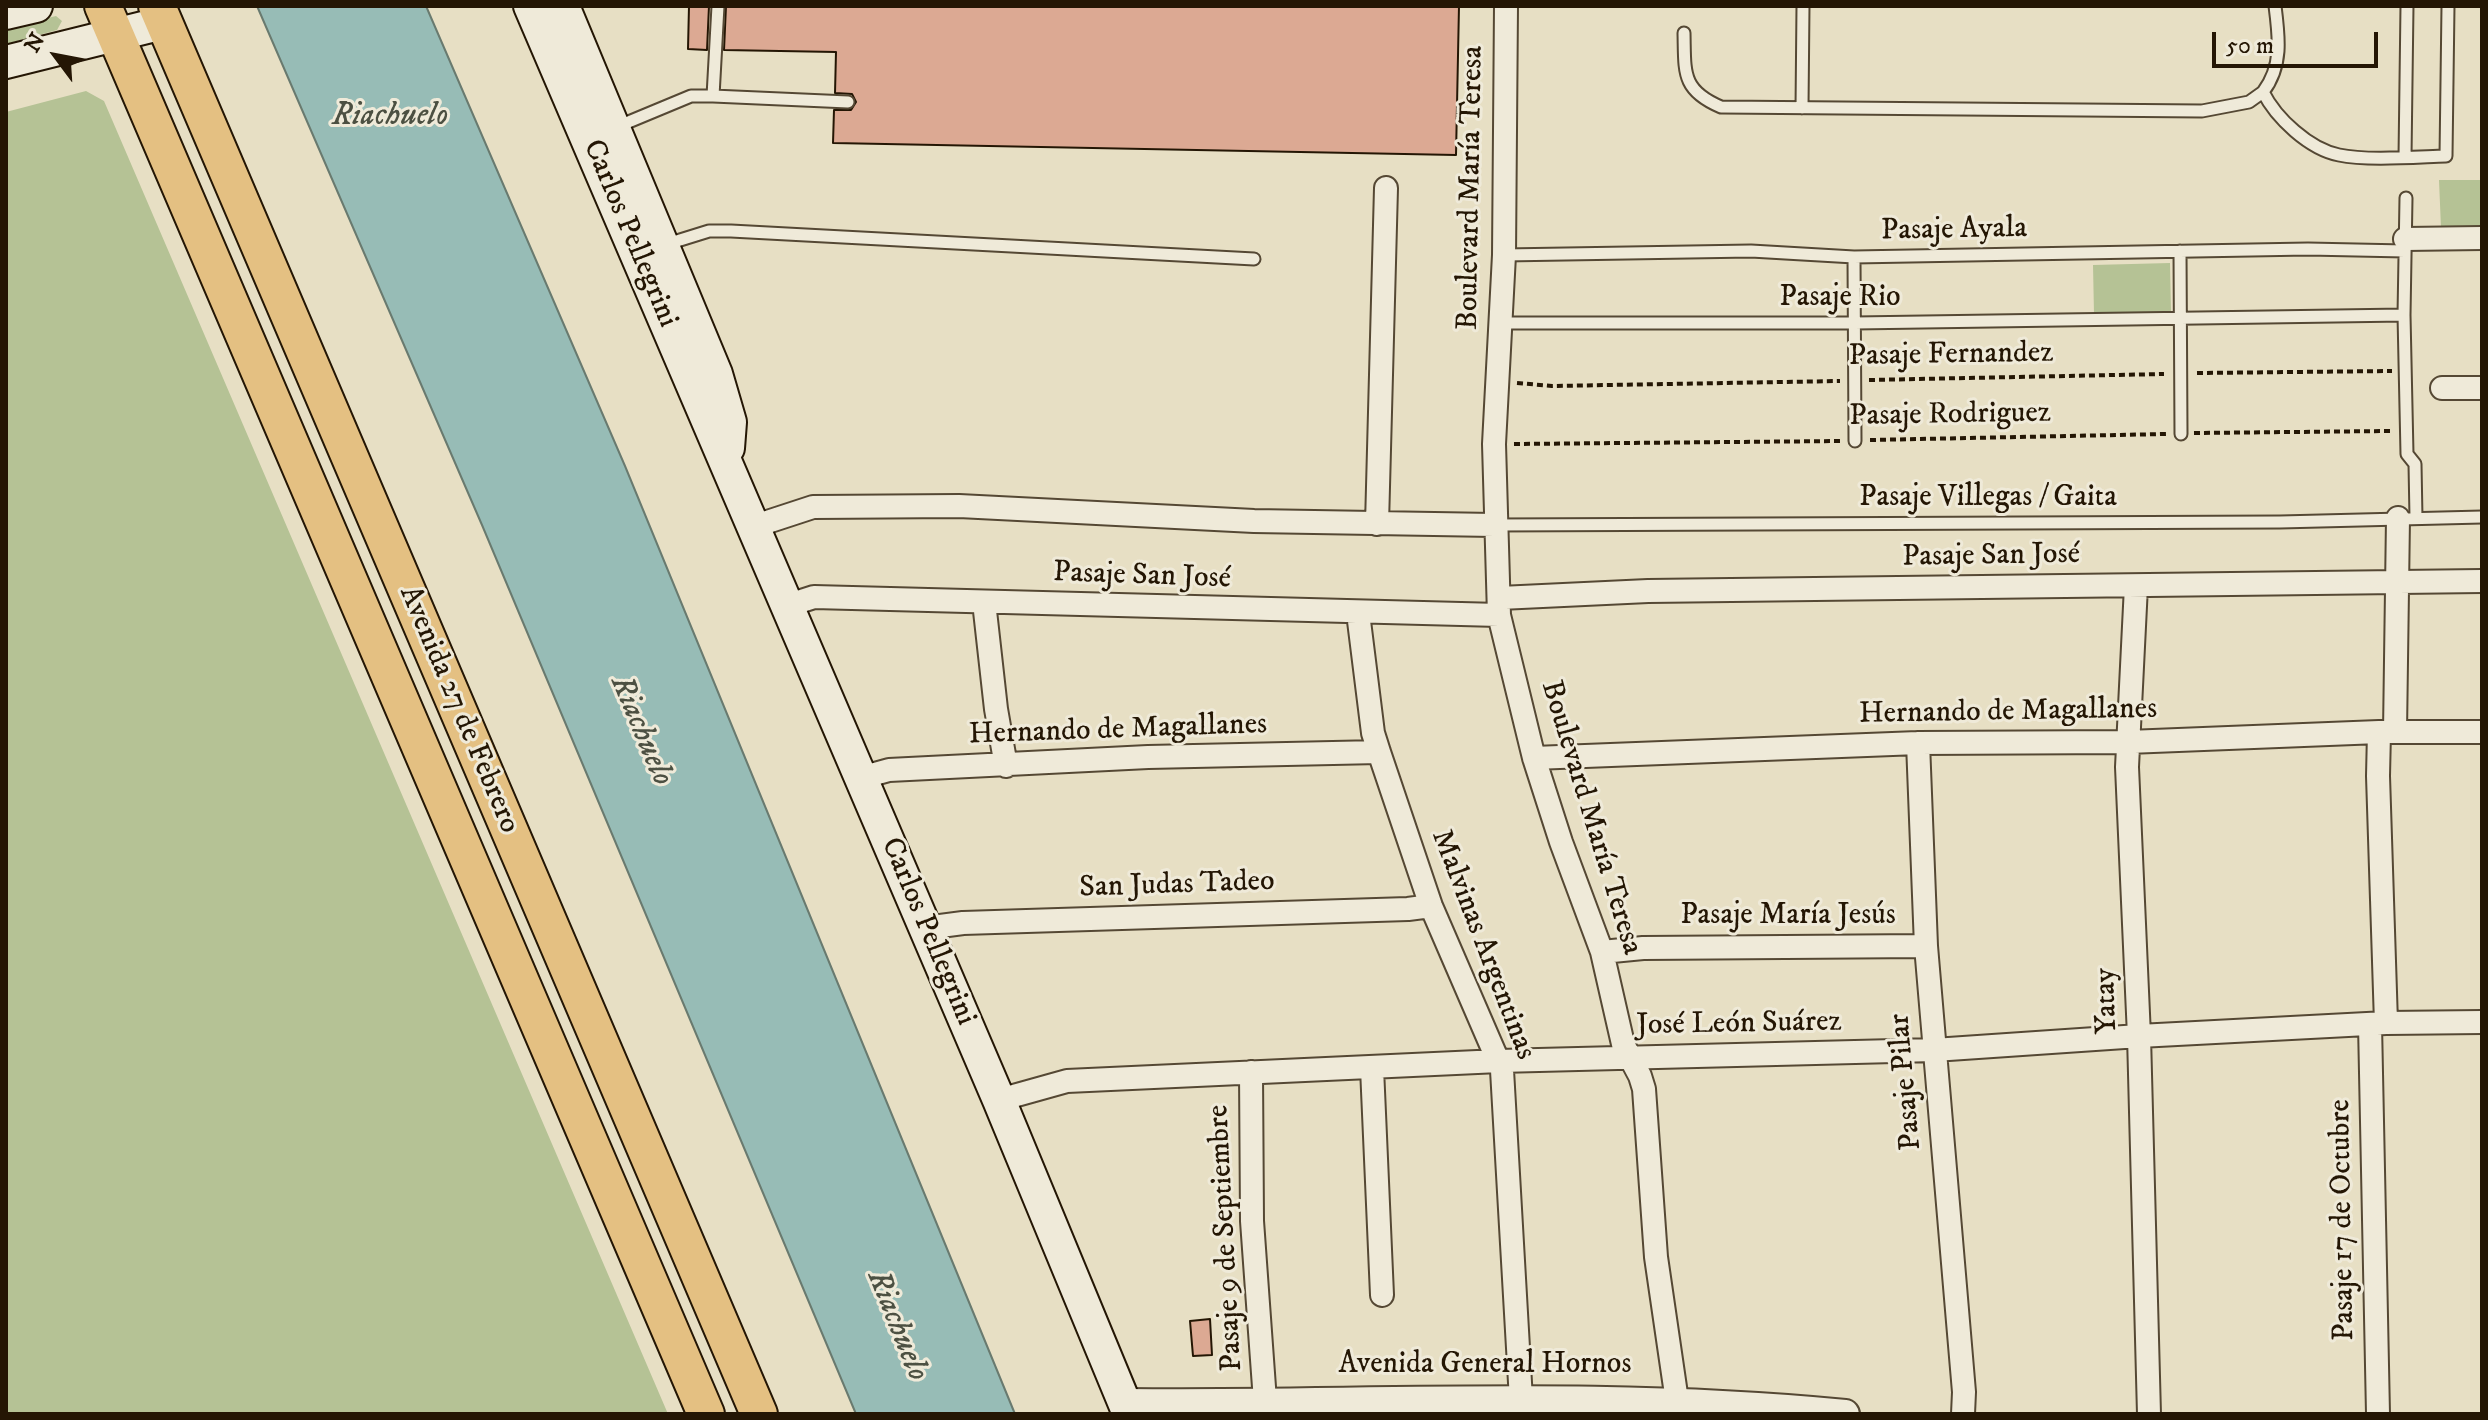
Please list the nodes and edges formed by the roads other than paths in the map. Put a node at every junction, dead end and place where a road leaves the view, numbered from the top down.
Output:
1 (36, 6) edge
2 (530, 6) edge
3 (563, 6) edge
4 (718, 6) edge
5 (1506, 6) edge
6 (1803, 6) edge
7 (2275, 6) edge
8 (2407, 6) edge
9 (2448, 6) edge
10 (6, 13) edge
11 (160, 14) edge
12 (110, 20) edge
13 (1684, 33) dead end
14 (6, 62) edge
15 (2263, 92) junction
16 (713, 96) junction
17 (848, 102) dead end
18 (1802, 108) junction
19 (601, 134) junction
20 (2405, 157) junction
21 (1386, 188) dead end
22 (2406, 198) dead end
23 (2482, 238) edge
24 (663, 245) junction
25 (2405, 245) junction
26 (2180, 251) junction
27 (1504, 255) junction
28 (1854, 257) junction
29 (1254, 259) dead end
30 (2404, 315) junction
31 (2181, 318) junction
32 (1499, 323) junction
33 (1855, 323) junction
34 (2442, 388) dead end
35 (2482, 388) edge
36 (2181, 434) road end
37 (1855, 441) road end
38 (726, 464) junction
39 (2482, 517) edge
40 (2407, 518) junction
41 (1377, 524) junction
42 (1494, 525) junction
43 (752, 527) junction
44 (2482, 581) edge
45 (2398, 582) junction
46 (2136, 586) junction
47 (984, 602) junction
48 (786, 606) junction
49 (1499, 606) junction
50 (1358, 613) junction
51 (2387, 732) junction
52 (2482, 732) edge
53 (2128, 742) junction
54 (1918, 743) junction
55 (1379, 752) junction
56 (1534, 758) junction
57 (1006, 766) junction
58 (860, 778) junction
59 (1431, 906) junction
60 (925, 928) junction
61 (1926, 946) junction
62 (1602, 952) junction
63 (2482, 1022) edge
64 (2378, 1024) junction
65 (2139, 1036) junction
66 (1934, 1050) junction
67 (1629, 1058) junction
68 (1499, 1061) junction
69 (1372, 1068) junction
70 (1251, 1072) junction
71 (999, 1100) junction
72 (1382, 1295) dead end
73 (1521, 1400) junction
74 (1265, 1401) junction
75 (1677, 1401) junction
76 (1127, 1408) edge
77 (1166, 1408) edge
78 (1754, 1409) edge
79 (706, 1414) edge
80 (759, 1414) edge
81 (1845, 1414) edge
82 (1963, 1414) edge
83 (2149, 1414) edge
84 (2378, 1414) edge

1 - 10 main road
2 - 19 main road, Carlos Pellegrini
3 - 19 main road, Carlos Pellegrini
4 - 16 lane
5 - 27 street, Boulevard María Teresa
6 - 18 lane
7 - 15 lane
8 - 20 lane
9 - 20 lane
11 - 12 main road
11 - 80 main road, Avenida 27 de Febrero
12 - 14 main road
12 - 79 main road, Avenida 27 de Febrero
13 - 18 lane
15 - 18 lane
15 - 20 lane
16 - 17 lane
16 - 19 lane
19 - 24 main road, Carlos Pellegrini
19 - 38 main road, Carlos Pellegrini
21 - 41 street
22 - 25 lane
23 - 25 street
24 - 29 lane
24 - 38 main road, Carlos Pellegrini
25 - 26 lane, Pasaje Ayala
25 - 30 lane
26 - 28 lane, Pasaje Ayala
26 - 31 lane
27 - 28 lane, Pasaje Ayala
27 - 32 street, Boulevard María Teresa
28 - 33 lane
30 - 31 lane, Pasaje Rio
30 - 40 lane
31 - 33 lane, Pasaje Rio
31 - 36 lane
32 - 33 lane, Pasaje Rio
32 - 42 street, Boulevard María Teresa
33 - 37 lane
34 - 35 street
38 - 43 main road, Carlos Pellegrini
39 - 40 lane, Pasaje Villegas / Gaita
40 - 42 lane, Pasaje Villegas / Gaita
40 - 45 street, Pasaje 17 de Octubre
41 - 42 street
41 - 43 street
42 - 49 street, Boulevard María Teresa
43 - 48 main road, Carlos Pellegrini
44 - 45 street, Pasaje San José
45 - 46 street, Pasaje San José
45 - 51 street, Pasaje 17 de Octubre
46 - 49 street, Pasaje San José
46 - 53 street, Yatay
47 - 48 street, Pasaje San José
47 - 50 street, Pasaje San José
47 - 57 street
48 - 58 main road, Carlos Pellegrini
49 - 50 street, Pasaje San José
49 - 56 street, Boulevard María Teresa
50 - 55 street, Malvinas Argentinas
51 - 52 street, Hernando de Magallanes
51 - 53 street, Hernando de Magallanes
51 - 64 street, Pasaje 17 de Octubre
53 - 54 street, Hernando de Magallanes
53 - 65 street, Yatay
54 - 56 street, Hernando de Magallanes
54 - 61 street, Pasaje Pilar
55 - 57 street, Hernando de Magallanes
55 - 59 street, Malvinas Argentinas
56 - 62 street, Boulevard María Teresa
57 - 58 street, Hernando de Magallanes
58 - 60 main road, Carlos Pellegrini
59 - 60 street, San Judas Tadeo
59 - 68 street, Malvinas Argentinas
60 - 71 main road, Carlos Pellegrini
61 - 62 street, Pasaje María Jesús
61 - 66 street, Pasaje Pilar
62 - 67 street, Boulevard María Teresa
63 - 64 street, José León Suárez
64 - 65 street, José León Suárez
64 - 84 street, Pasaje 17 de Octubre
65 - 66 street, José León Suárez
65 - 83 street, Yatay
66 - 67 street, José León Suárez
66 - 82 street, Pasaje Pilar
67 - 68 street, José León Suárez
67 - 75 street, Boulevard María Teresa
68 - 69 street, José León Suárez
68 - 73 street, Malvinas Argentinas
69 - 70 street, José León Suárez
69 - 72 street
70 - 71 street, José León Suárez
70 - 74 street, Pasaje 9 de Septiembre
71 - 76 main road, Carlos Pellegrini
73 - 74 street, Avenida General Hornos
73 - 75 street, Avenida General Hornos
74 - 77 street, Avenida General Hornos
75 - 78 street, Avenida General Hornos
76 - 77 street, Avenida General Hornos
78 - 81 street, Avenida General Hornos

